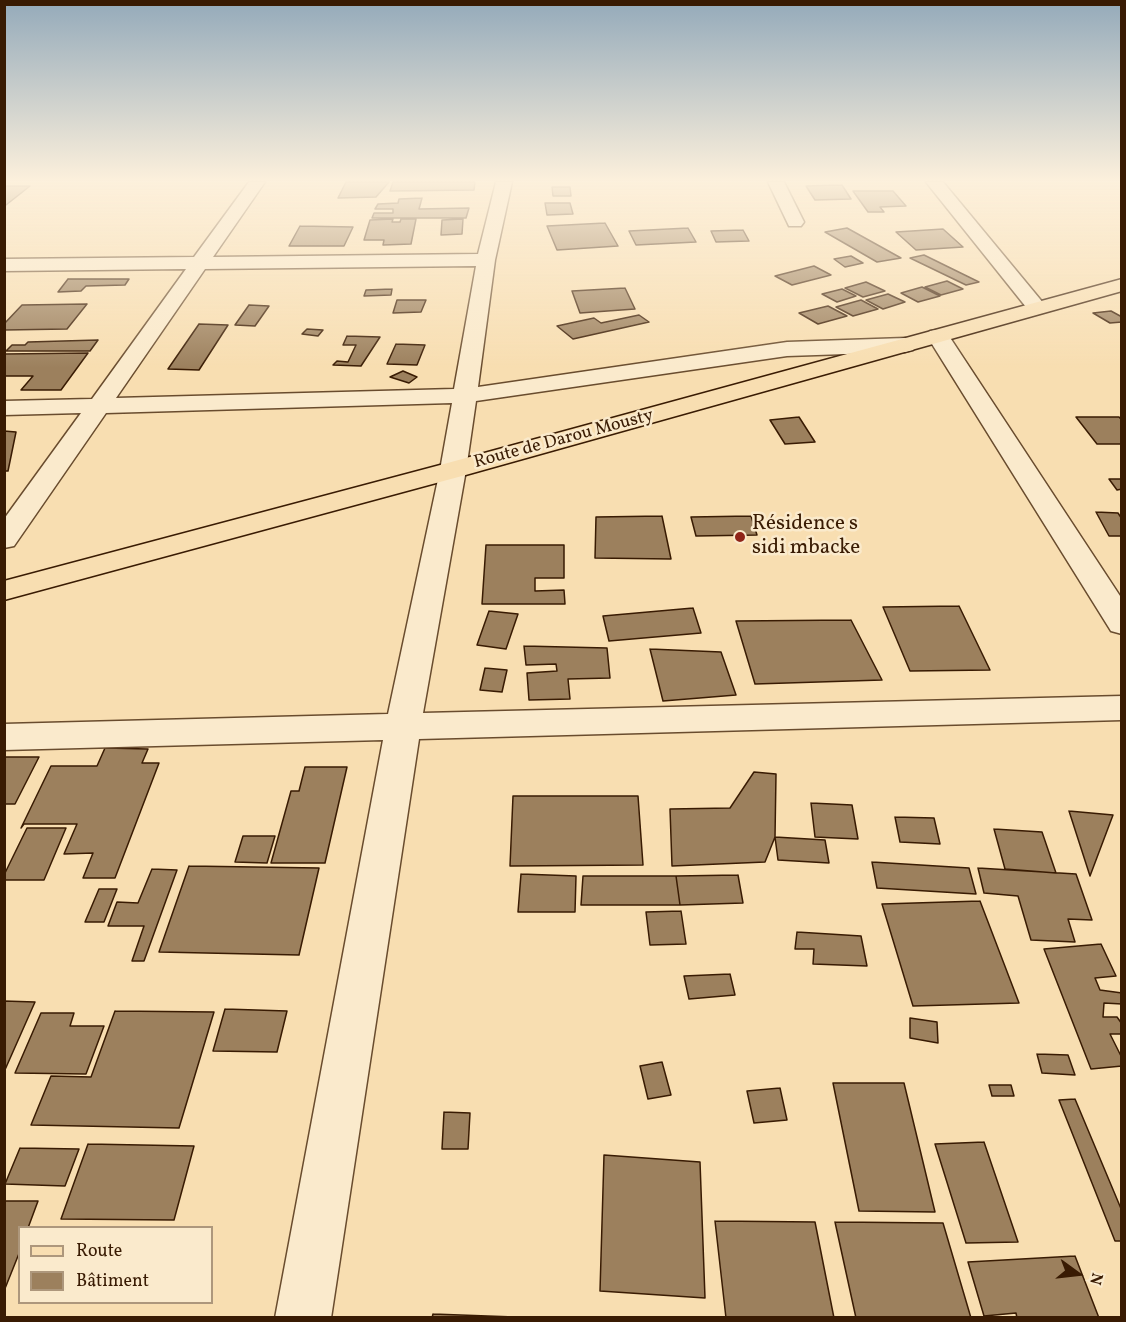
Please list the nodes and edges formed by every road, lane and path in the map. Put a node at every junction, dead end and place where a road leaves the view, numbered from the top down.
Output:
1 (214, 244) edge
2 (490, 244) edge
3 (984, 244) edge
4 (486, 260) junction
5 (200, 263) junction
6 (4, 264) edge
7 (1122, 285) edge
8 (1037, 308) junction
9 (938, 336) junction
10 (905, 345) junction
11 (464, 396) junction
12 (99, 405) junction
13 (4, 408) edge
14 (453, 470) junction
15 (4, 540) edge
16 (4, 591) edge
17 (1122, 624) edge
18 (1122, 708) edge
19 (403, 727) junction
20 (4, 737) edge
21 (303, 1317) edge

1 - 5 street
2 - 4 street
3 - 8 street
4 - 5 street
4 - 11 street
5 - 6 street
5 - 12 street
7 - 8 main road, Route de Darou Mousty
8 - 9 main road, Route de Darou Mousty
9 - 10 main road, Route de Darou Mousty
9 - 17 street
10 - 11 street
10 - 14 main road, Route de Darou Mousty
11 - 12 street
11 - 14 street
12 - 13 street
12 - 15 street
14 - 16 main road, Route de Darou Mousty
14 - 19 street
18 - 19 street
19 - 20 street
19 - 21 street

